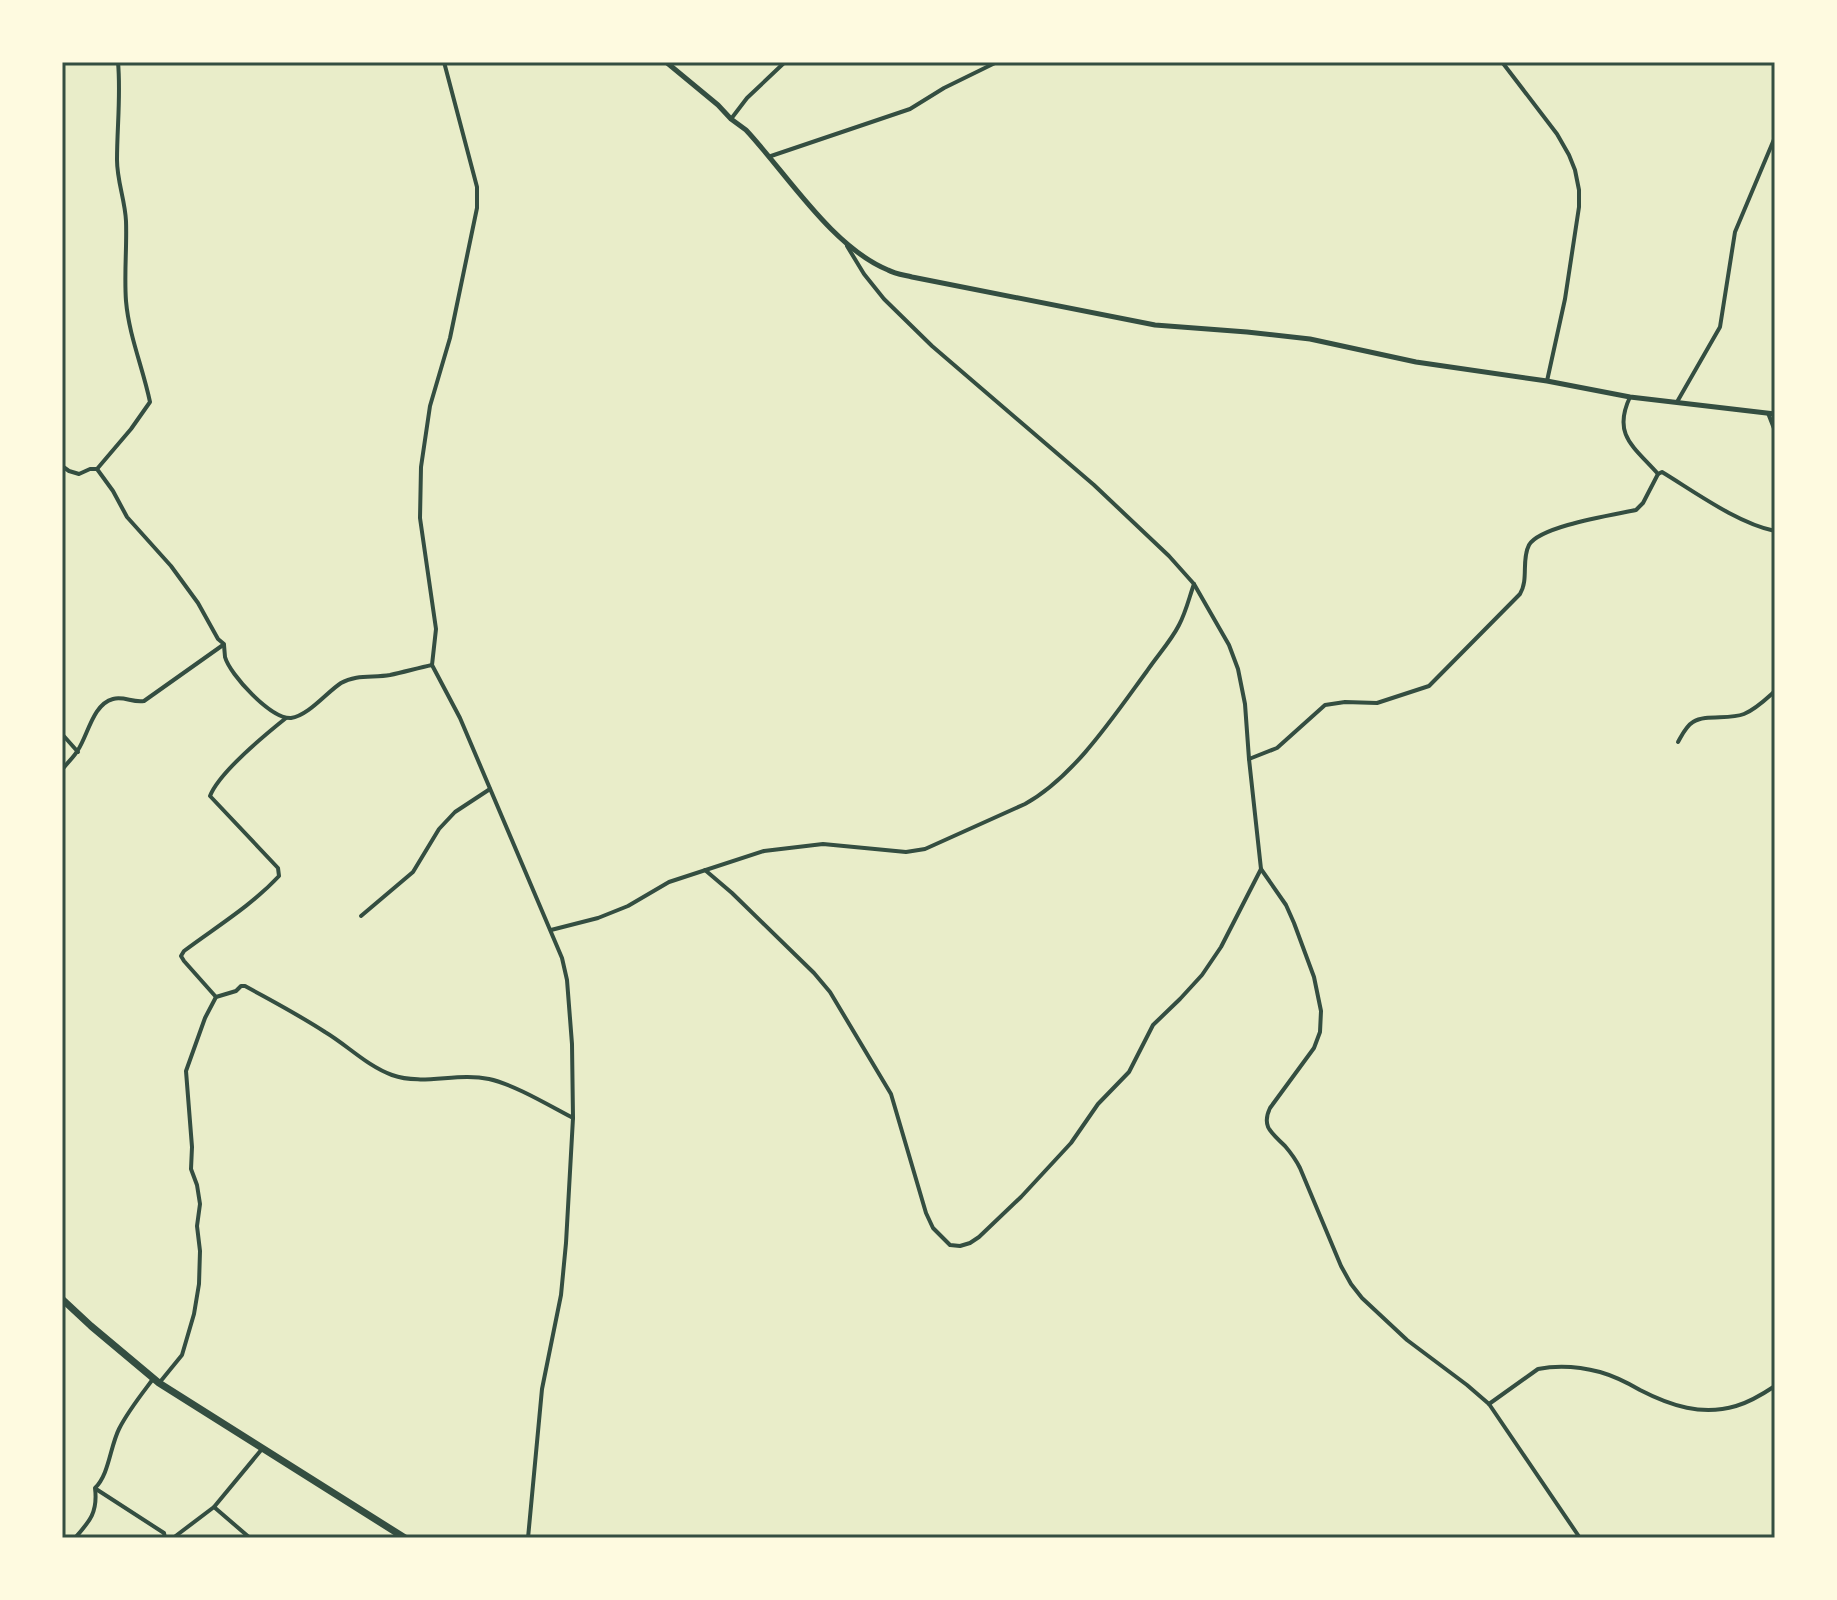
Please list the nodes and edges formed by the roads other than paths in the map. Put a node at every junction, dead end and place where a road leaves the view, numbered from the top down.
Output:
1 (118, 62) edge
2 (444, 62) edge
3 (666, 62) edge
4 (785, 62) edge
5 (997, 62) edge
6 (1502, 62) edge
7 (731, 119) junction
8 (1775, 137) edge
9 (771, 156) junction
10 (842, 240) junction
11 (1547, 381) junction
12 (1630, 397) junction
13 (1677, 402) junction
14 (1771, 414) edge
15 (1775, 431) edge
16 (62, 466) edge
17 (97, 469) junction
18 (1658, 474) junction
19 (1775, 531) edge
20 (1194, 584) junction
21 (224, 644) junction
22 (432, 665) junction
23 (1775, 691) edge
24 (286, 718) junction
25 (62, 734) edge
26 (1678, 742) dead end
27 (78, 752) junction
28 (1249, 759) junction
29 (62, 770) edge
30 (490, 789) junction
31 (1261, 869) junction
32 (705, 870) junction
33 (361, 916) dead end
34 (551, 930) junction
35 (216, 997) junction
36 (573, 1118) junction
37 (62, 1299) edge
38 (157, 1380) junction
39 (1775, 1386) edge
40 (1489, 1404) junction
41 (262, 1449) junction
42 (95, 1488) junction
43 (214, 1507) junction
44 (75, 1538) edge
45 (165, 1538) edge
46 (173, 1538) edge
47 (250, 1538) edge
48 (405, 1538) edge
49 (528, 1538) edge
50 (1580, 1538) edge

1 - 17 street
2 - 22 street
3 - 7 street
4 - 7 street
5 - 9 street
6 - 11 street
7 - 9 street
8 - 13 street
9 - 10 street
10 - 11 street
10 - 20 street
11 - 12 street
12 - 13 street
12 - 18 street
13 - 14 street
14 - 15 street
16 - 17 street
17 - 21 street
18 - 19 street
18 - 28 street
20 - 28 street
20 - 32 street
21 - 24 street
21 - 27 street
22 - 24 street
22 - 30 street
23 - 26 street
24 - 35 street
25 - 27 street
27 - 29 street
28 - 31 street
30 - 33 street
30 - 34 street
31 - 32 street
31 - 40 street
32 - 34 street
34 - 36 street
35 - 36 street
35 - 38 street
36 - 49 street
37 - 38 main road
38 - 41 main road
38 - 42 street
39 - 40 street
40 - 50 street
41 - 43 street
41 - 48 main road
42 - 44 street
42 - 45 street
43 - 46 street
43 - 47 street

